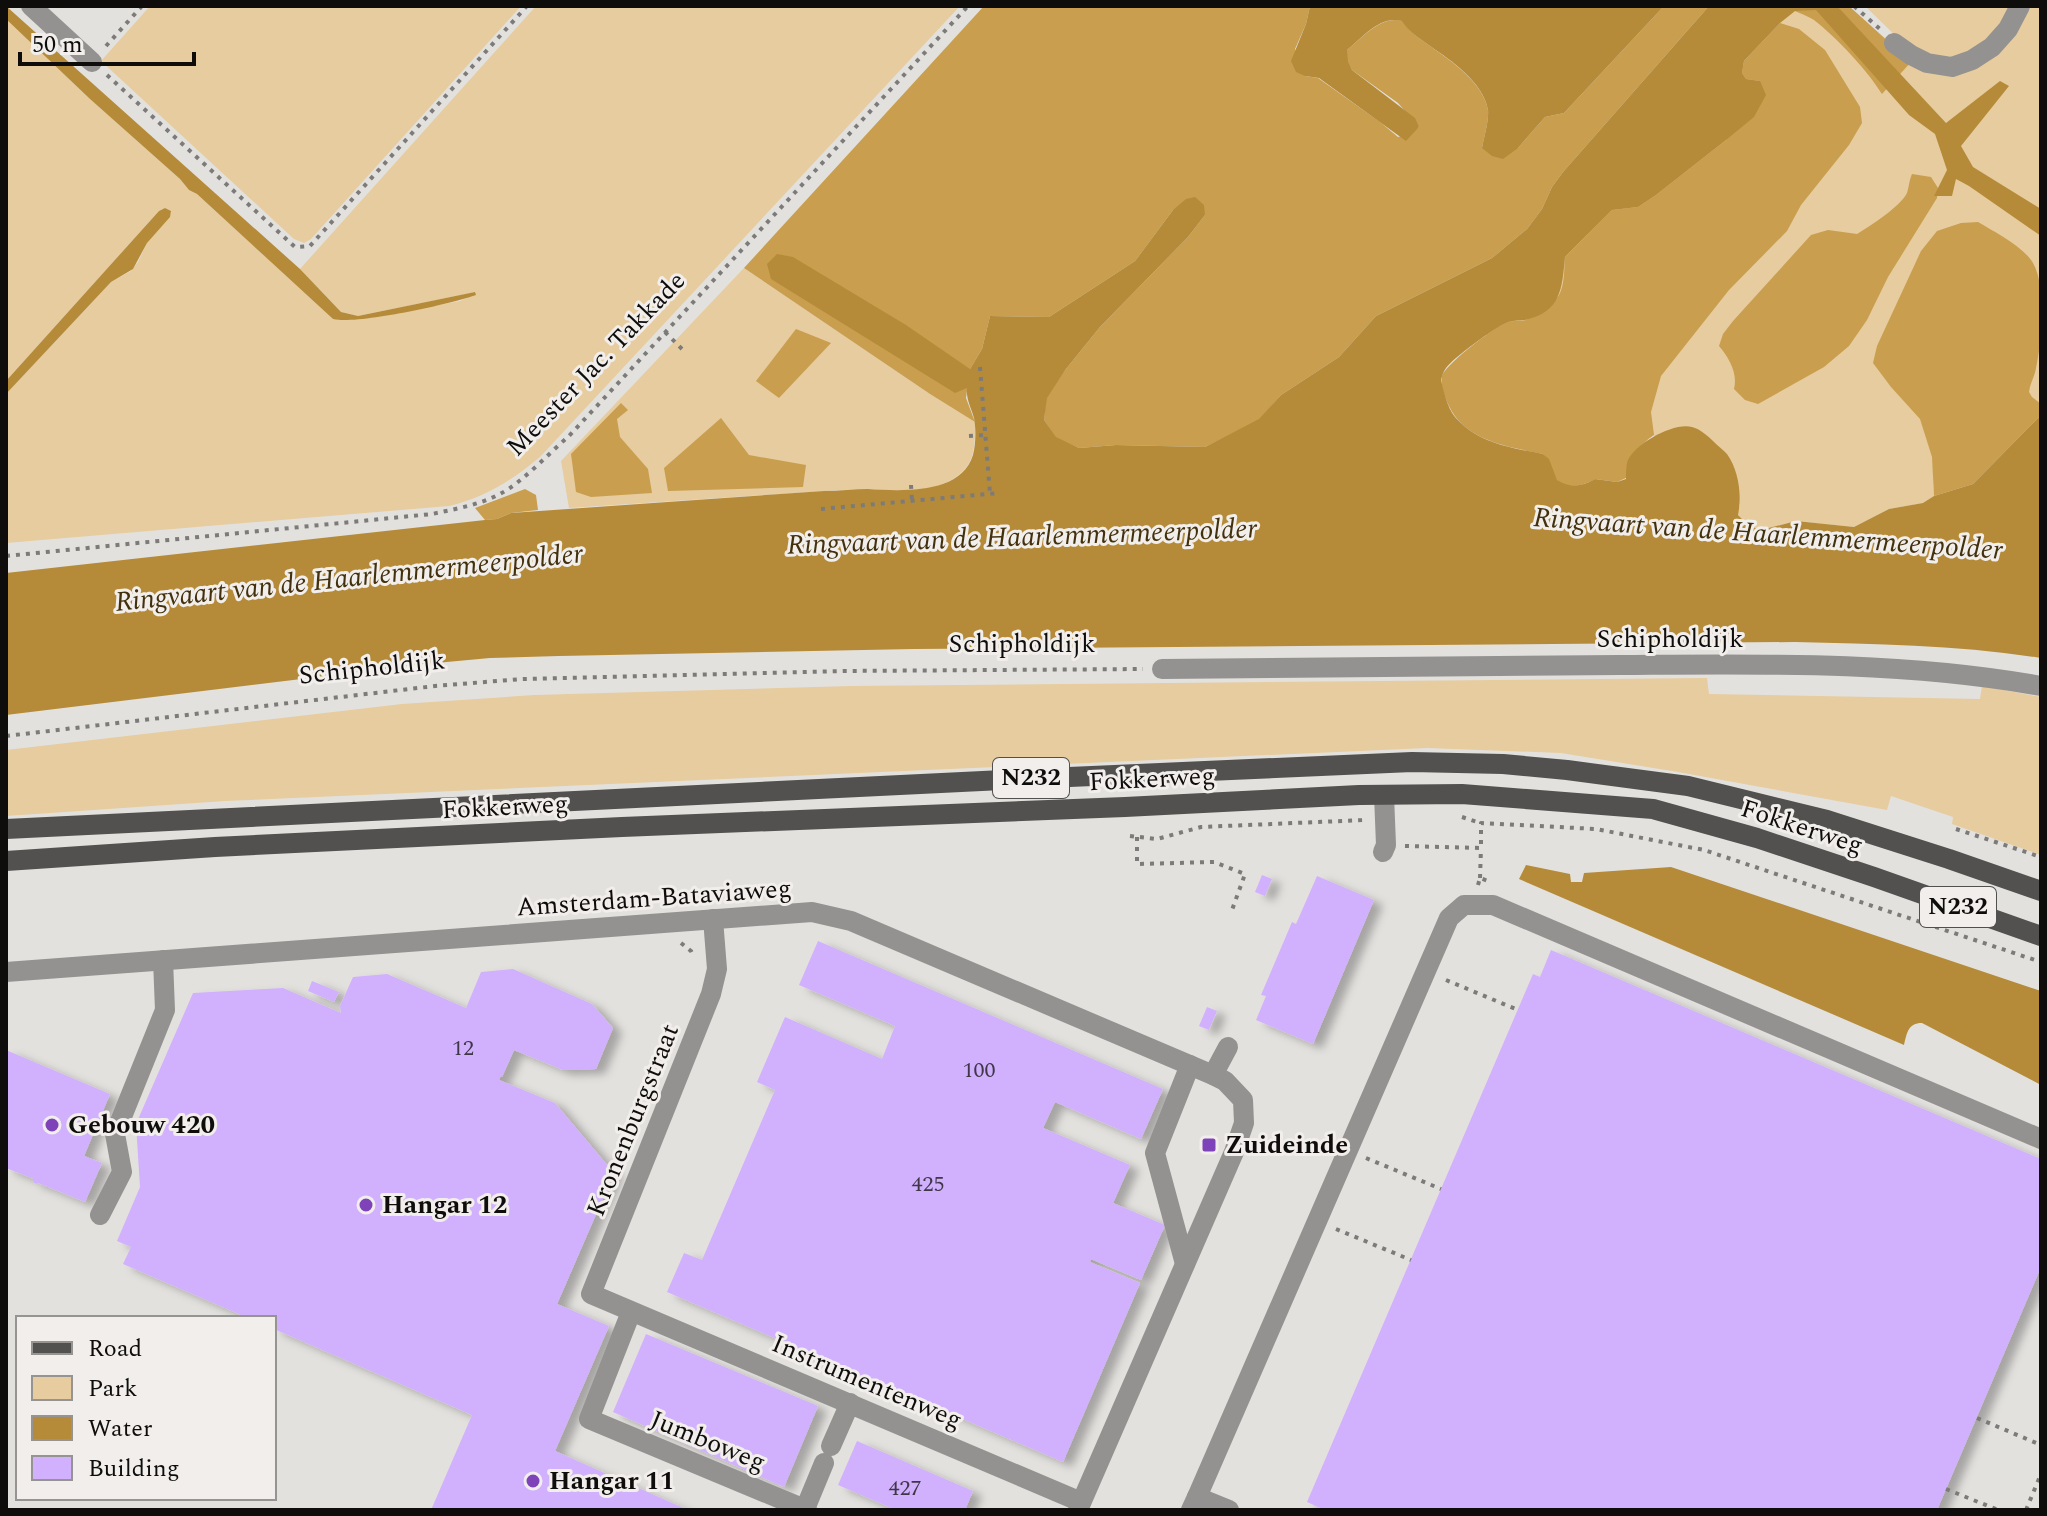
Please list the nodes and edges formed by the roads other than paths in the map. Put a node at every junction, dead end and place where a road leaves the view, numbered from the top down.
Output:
1 (31, 6) edge
2 (2020, 6) edge
3 (1894, 43) road end
4 (92, 62) road end
5 (1162, 669) road end
6 (2041, 686) edge
7 (1384, 795) junction
8 (6, 829) edge
9 (1385, 848) road end
10 (6, 861) edge
11 (2041, 891) edge
12 (713, 919) junction
13 (2041, 936) edge
14 (163, 960) junction
15 (6, 972) edge
16 (1228, 1047) dead end
17 (1190, 1065) junction
18 (1213, 1075) junction
19 (2041, 1139) edge
20 (100, 1215) dead end
21 (1185, 1264) junction
22 (631, 1312) junction
23 (850, 1403) junction
24 (1194, 1503) edge
25 (1080, 1506) edge
26 (806, 1510) edge
27 (1229, 1510) edge

1 - 4 street
2 - 3 street
5 - 6 street, Schipholdijk
7 - 9 street
7 - 10 main road, Fokkerweg / N232
7 - 13 main road, Fokkerweg / N232
8 - 11 main road, Fokkerweg / N232
12 - 14 street, Amsterdam-Bataviaweg
12 - 17 street, Amsterdam-Bataviaweg
12 - 22 street, Kronenburgstraat
14 - 15 street, Amsterdam-Bataviaweg
14 - 20 street
16 - 18 street
17 - 18 street, Amsterdam-Bataviaweg
17 - 21 street
18 - 21 street, Amsterdam-Bataviaweg
19 - 24 street
21 - 25 street
22 - 23 street, Instrumentenweg
22 - 26 street, Jumboweg
23 - 25 street, Instrumentenweg
23 - 26 street
24 - 27 street

